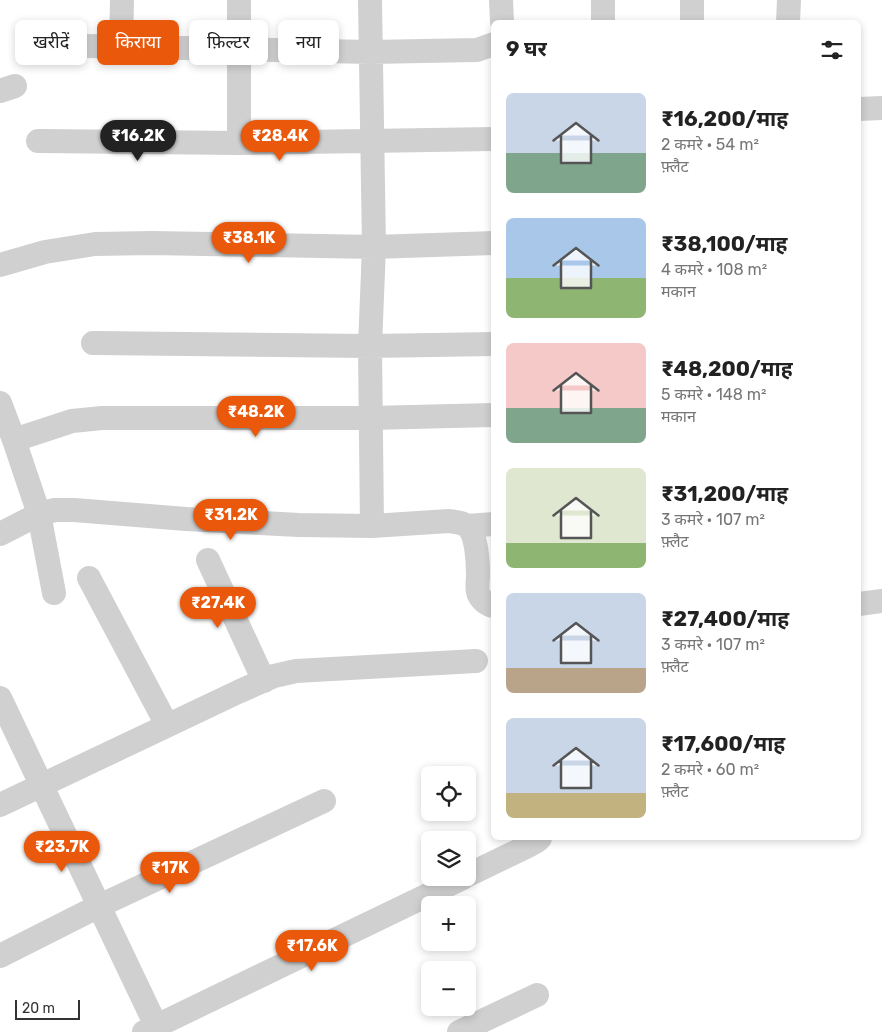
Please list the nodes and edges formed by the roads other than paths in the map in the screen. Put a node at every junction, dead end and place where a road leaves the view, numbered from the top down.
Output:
1 (122, 0) edge
2 (239, 0) edge
3 (370, 0) edge
4 (501, 0) edge
5 (603, 0) edge
6 (692, 0) edge
7 (789, 0) edge
8 (122, 20) edge
9 (239, 20) edge
10 (502, 20) edge
11 (603, 20) edge
12 (692, 20) edge
13 (788, 20) edge
14 (491, 45) edge
15 (268, 50) edge
16 (370, 52) junction
17 (239, 65) edge
18 (882, 108) edge
19 (861, 109) edge
20 (491, 139) edge
21 (373, 141) junction
22 (38, 142) dead end
23 (239, 143) junction
24 (491, 243) edge
25 (374, 247) junction
26 (0, 265) edge
27 (94, 343) dead end
28 (491, 344) edge
29 (370, 346) junction
30 (0, 403) edge
31 (491, 415) edge
32 (370, 418) junction
33 (14, 440) junction
34 (39, 514) junction
35 (491, 524) edge
36 (372, 526) junction
37 (467, 526) junction
38 (0, 534) edge
39 (208, 560) dead end
40 (89, 578) dead end
41 (54, 593) dead end
42 (882, 601) edge
43 (861, 604) edge
44 (491, 605) edge
45 (476, 661) dead end
46 (264, 681) junction
47 (0, 698) edge
48 (167, 725) junction
49 (40, 785) junction
50 (324, 802) dead end
51 (0, 805) edge
52 (538, 840) edge
53 (476, 871) edge
54 (447, 886) edge
55 (99, 906) junction
56 (0, 956) edge
57 (537, 995) dead end
58 (153, 1030) edge
59 (459, 1032) edge

1 - 8 street
2 - 9 street
3 - 16 street
4 - 10 street
5 - 11 street
6 - 12 street
7 - 13 street
14 - 16 street
15 - 16 street
16 - 21 street
17 - 23 street
18 - 19 street
20 - 21 street
21 - 23 street
21 - 25 street
22 - 23 street
24 - 25 street
25 - 26 street
25 - 29 street
27 - 29 street
28 - 29 street
29 - 32 street
30 - 33 street
31 - 32 street
32 - 33 street
32 - 36 street
33 - 34 street
34 - 36 street
34 - 38 street
34 - 41 street
35 - 37 street
36 - 37 street
37 - 44 street
39 - 46 street
40 - 48 street
42 - 43 street
45 - 46 street
46 - 48 street
47 - 49 street
48 - 49 street
49 - 51 street
49 - 55 street
50 - 55 street
52 - 53 street
54 - 58 street
55 - 56 street
55 - 58 street
57 - 59 street

